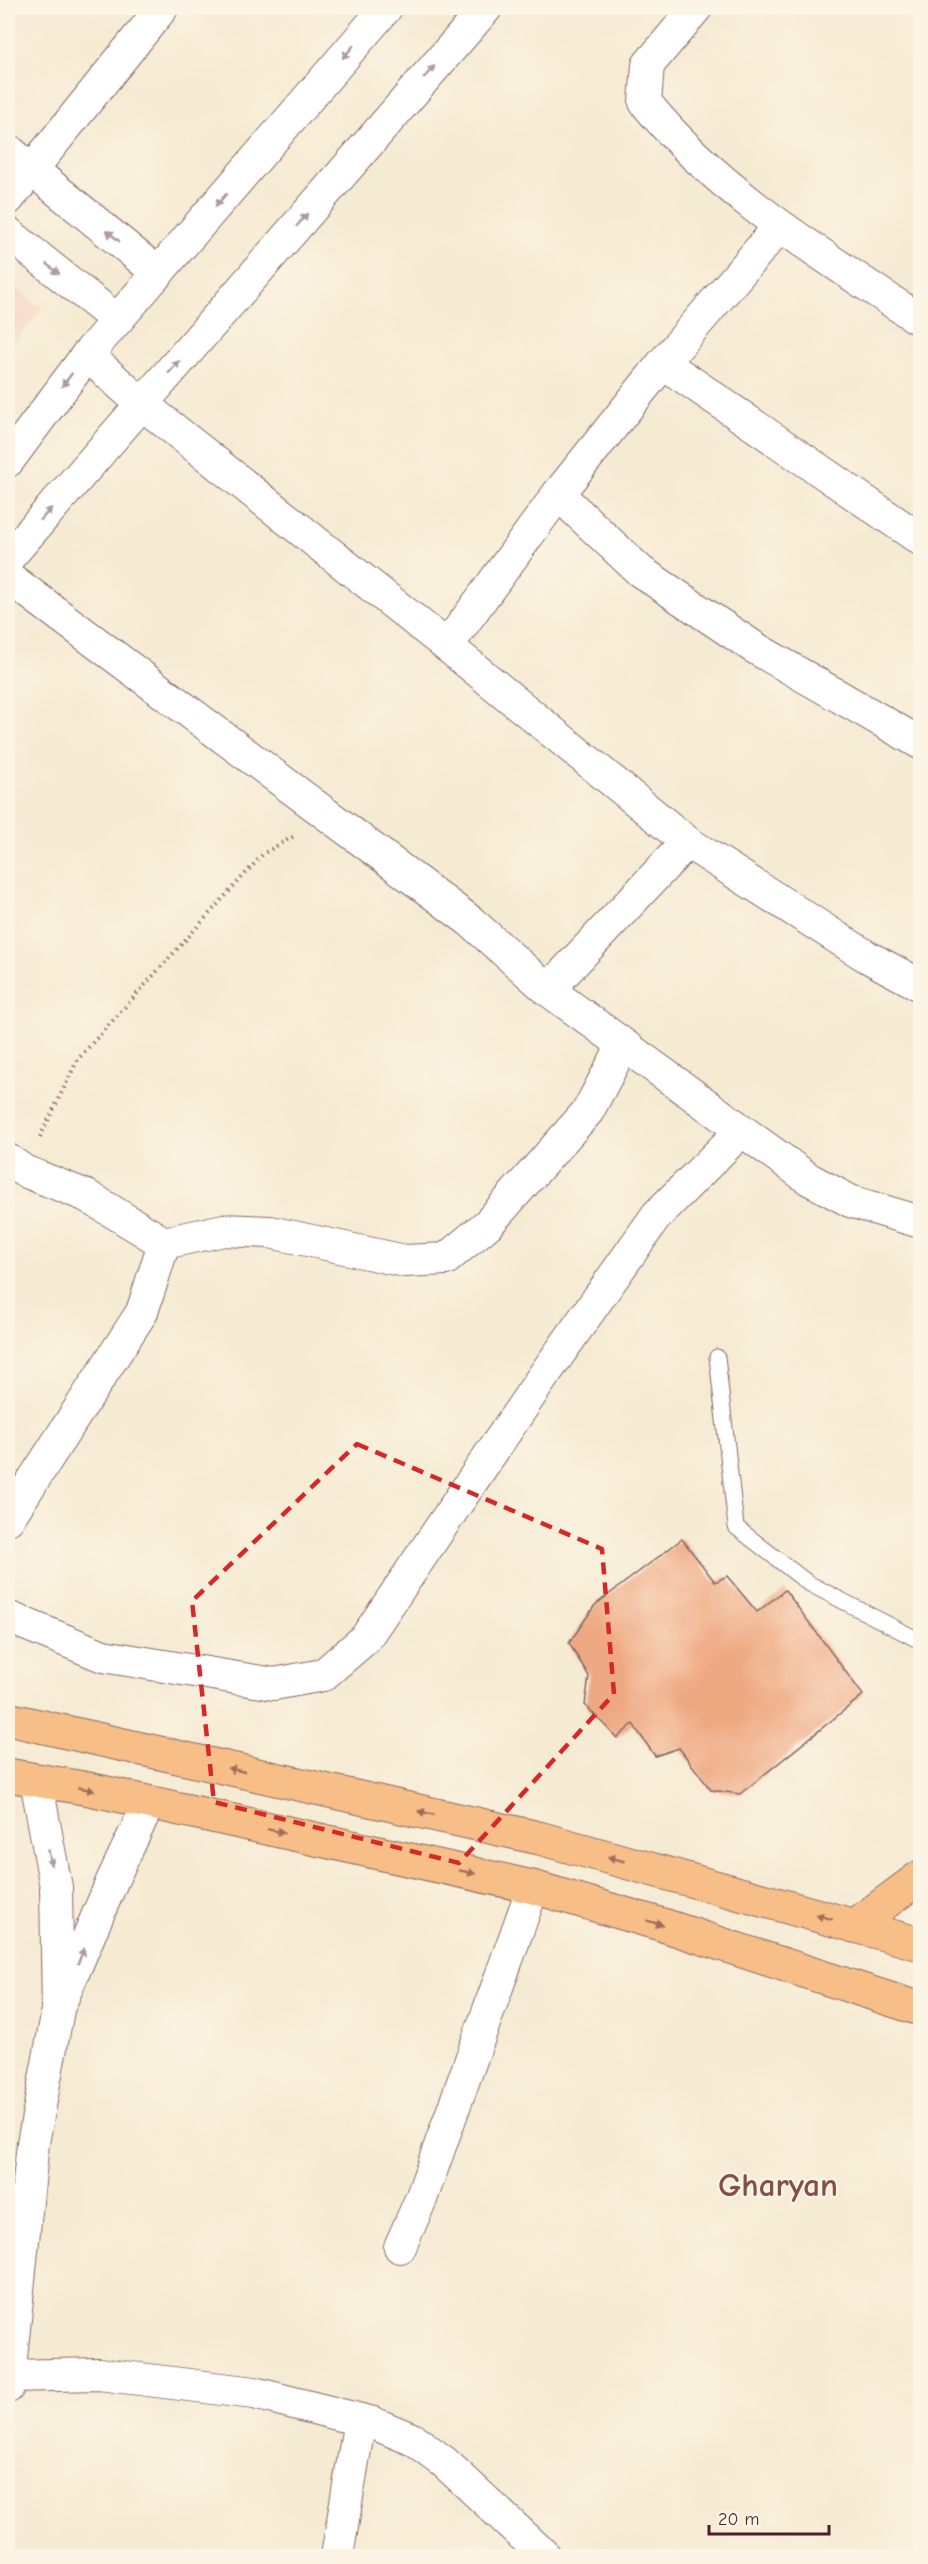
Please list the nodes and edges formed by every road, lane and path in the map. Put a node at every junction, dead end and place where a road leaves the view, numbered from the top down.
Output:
1 (162, 8) edge
2 (386, 8) edge
3 (486, 8) edge
4 (696, 8) edge
5 (8, 150) edge
6 (33, 170) junction
7 (8, 199) edge
8 (779, 227) junction
9 (8, 233) edge
10 (158, 273) junction
11 (117, 320) junction
12 (921, 320) edge
13 (87, 355) junction
14 (663, 363) junction
15 (142, 404) junction
16 (8, 461) edge
17 (558, 494) junction
18 (921, 539) edge
19 (8, 558) edge
20 (8, 577) edge
21 (447, 646) junction
22 (921, 743) edge
23 (330, 815) junction
24 (687, 842) junction
25 (921, 985) edge
26 (548, 990) junction
27 (623, 1046) junction
28 (741, 1131) junction
29 (16, 1165) edge
30 (921, 1222) edge
31 (164, 1243) junction
32 (717, 1357) dead end
33 (8, 1519) edge
34 (8, 1617) edge
35 (921, 1641) edge
36 (8, 1719) edge
37 (22, 1778) edge
38 (149, 1803) junction
39 (921, 1877) edge
40 (533, 1887) junction
41 (854, 1926) junction
42 (921, 1944) edge
43 (921, 2009) edge
44 (58, 2010) junction
45 (400, 2247) dead end
46 (8, 2381) edge
47 (360, 2420) junction
48 (337, 2556) edge
49 (545, 2556) edge

1 - 6 street
2 -> 10 street
15 -> 3 street
4 - 8 street
5 - 6 street
6 - 7 street
10 -> 6 street
8 - 12 street
8 - 14 street
9 -> 11 street
10 - 11 street
11 - 13 street
13 - 15 street
13 -> 16 street
14 - 17 street
14 - 18 street
19 -> 15 street
15 - 21 street
17 - 21 street
17 - 22 street
20 - 23 street
21 - 24 street
23 - 26 street
23 - 29 path
24 - 25 street
24 - 26 street
26 - 27 street
27 - 28 street
27 - 31 street
28 - 30 street
28 - 34 street
29 - 31 street
31 - 33 street
32 - 35 lane
41 -> 36 main road
37 -> 38 main road
37 -> 44 street
38 -> 40 main road
44 -> 38 street
39 - 41 main road
40 -> 43 main road
40 - 45 street
41 - 42 main road
44 - 46 street
46 - 47 street
47 - 48 street
47 - 49 street

